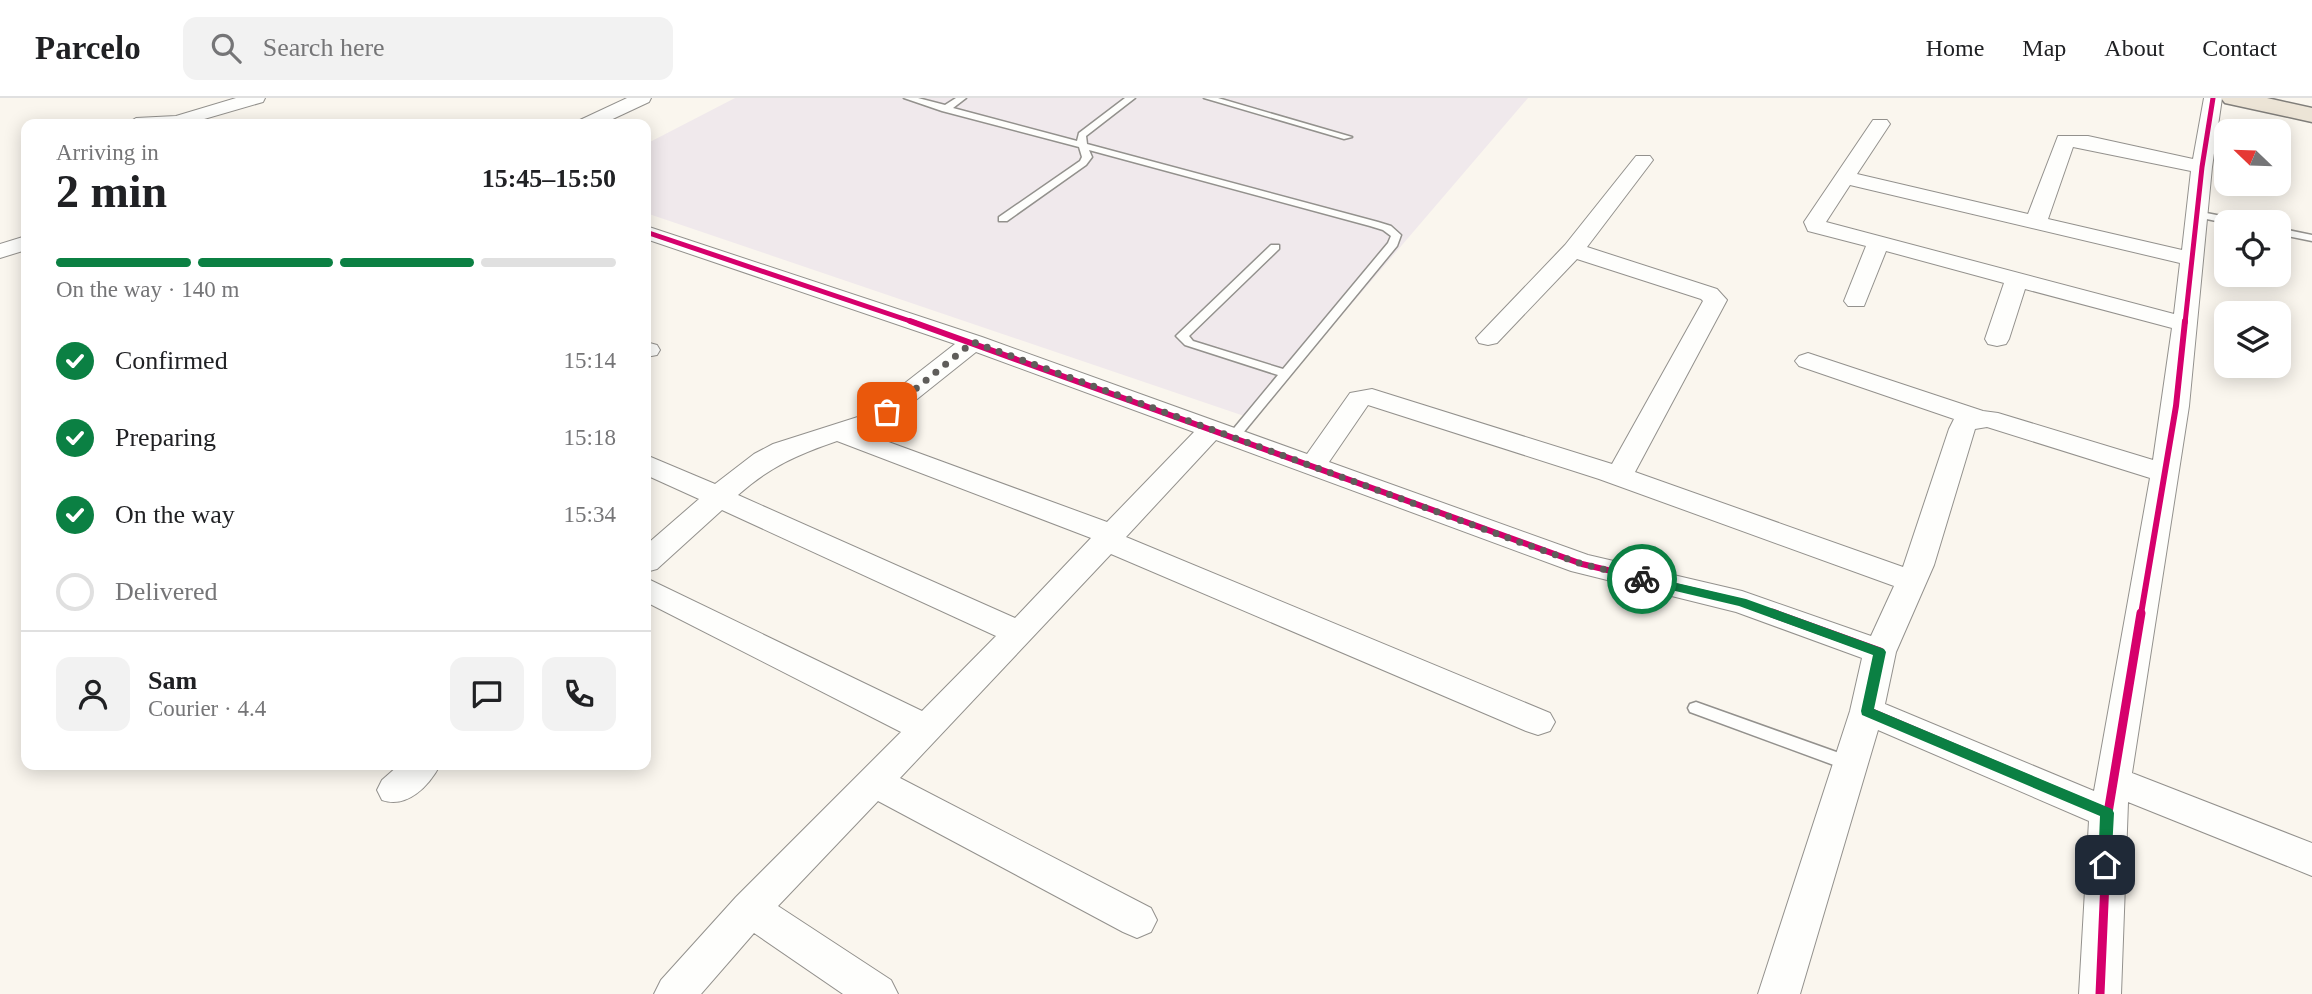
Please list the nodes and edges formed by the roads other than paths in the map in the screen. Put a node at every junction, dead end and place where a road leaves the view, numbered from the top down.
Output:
1 (256, 98) edge
2 (642, 98) edge
3 (908, 98) edge
4 (962, 98) edge
5 (1131, 98) edge
6 (1208, 98) edge
7 (2213, 98) edge
8 (2233, 98) edge
9 (945, 109) junction
10 (2312, 115) edge
11 (185, 119) edge
12 (598, 119) edge
13 (1880, 124) dead end
14 (1347, 137) dead end
15 (1083, 145) junction
16 (1643, 160) dead end
17 (2202, 167) junction
18 (1844, 177) junction
19 (2196, 214) junction
20 (2214, 218) edge
21 (1003, 219) dead end
22 (2036, 223) junction
23 (651, 234) edge
24 (2291, 234) edge
25 (2312, 238) edge
26 (1878, 243) junction
27 (21, 245) edge
28 (1275, 247) dead end
29 (1573, 250) junction
30 (0, 251) edge
31 (2192, 259) junction
32 (2017, 278) junction
33 (1856, 301) dead end
34 (2185, 324) junction
35 (1488, 338) dead end
36 (1997, 339) dead end
37 (973, 342) junction
38 (1808, 361) dead end
39 (1286, 374) junction
40 (1977, 418) junction
41 (1223, 432) junction
42 (840, 433) junction
43 (1313, 465) junction
44 (651, 466) edge
45 (2164, 473) junction
46 (1619, 476) junction
47 (719, 497) junction
48 (1107, 537) junction
49 (651, 558) edge
50 (1912, 581) junction
51 (651, 591) edge
52 (1019, 633) junction
53 (1880, 652) junction
54 (1696, 708) dead end
55 (1867, 711) junction
56 (1538, 722) dead end
57 (928, 729) junction
58 (1850, 764) junction
59 (417, 770) edge
60 (873, 781) junction
61 (395, 790) dead end
62 (2110, 796) junction
63 (2312, 860) edge
64 (750, 909) junction
65 (1138, 920) dead end
66 (675, 994) edge
67 (877, 994) edge
68 (1779, 994) edge
69 (2100, 994) edge

1 - 11 street
2 - 12 street
3 - 9 lane
4 - 9 lane
5 - 15 lane
6 - 14 lane
7 - 17 street
8 - 10 main road
9 - 15 lane
13 - 18 street
15 - 21 lane
15 - 39 lane
16 - 29 street
17 - 19 street
17 - 22 street
18 - 22 street
18 - 26 street
19 - 20 lane
19 - 31 street
22 - 31 street
23 - 37 street
24 - 25 lane
26 - 32 street
26 - 33 street
27 - 30 street
28 - 39 lane
29 - 35 street
29 - 46 street
31 - 34 street
32 - 34 street
32 - 36 street
34 - 45 street
37 - 41 street
37 - 42 street
38 - 40 street
39 - 41 lane
40 - 45 street
40 - 50 street
41 - 43 street
41 - 48 street
42 - 47 street
42 - 48 street
43 - 46 street
43 - 53 street
44 - 47 street
45 - 62 street
46 - 50 street
47 - 49 street
47 - 52 street
48 - 52 street
48 - 56 street
50 - 53 street
51 - 57 street
52 - 57 street
53 - 55 street
54 - 58 lane
55 - 58 street
55 - 62 street
57 - 60 street
58 - 68 street
59 - 61 street
60 - 64 street
60 - 65 street
62 - 63 street
62 - 69 street
64 - 66 street
64 - 67 street

